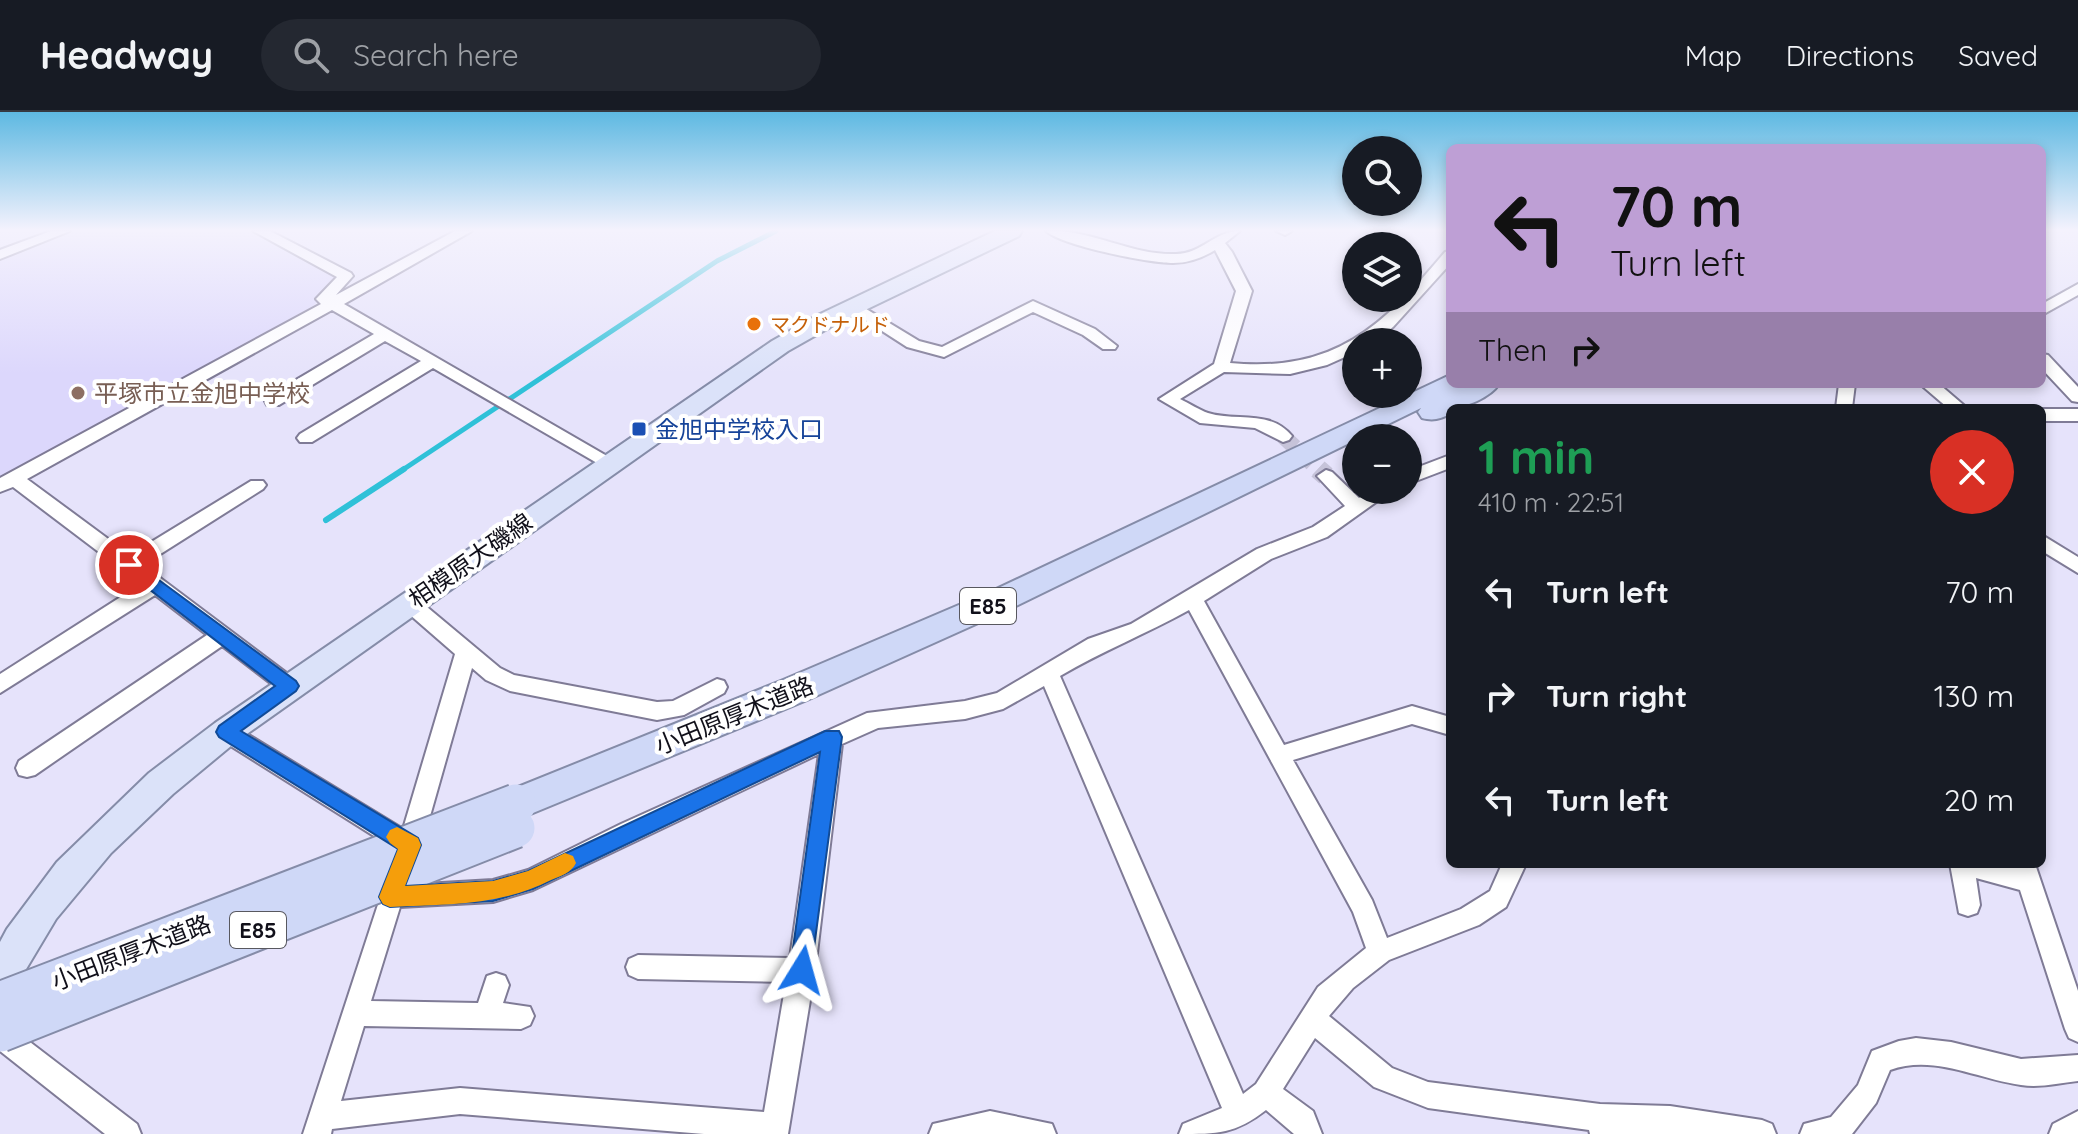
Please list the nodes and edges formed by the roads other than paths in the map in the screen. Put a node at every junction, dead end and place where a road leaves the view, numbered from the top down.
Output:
1 (343, 279) edge
2 (377, 279) edge
3 (911, 279) edge
4 (1238, 279) edge
5 (1430, 279) edge
6 (2078, 289) edge
7 (332, 303) junction
8 (853, 306) junction
9 (2046, 308) edge
10 (1383, 328) edge
11 (385, 334) junction
12 (1109, 346) dead end
13 (1342, 353) edge
14 (433, 361) junction
15 (2046, 363) edge
16 (1221, 367) junction
17 (1446, 385) edge
18 (1478, 388) edge
19 (1933, 388) edge
20 (2078, 397) edge
21 (273, 401) dead end
22 (1447, 404) edge
23 (1954, 404) edge
24 (1446, 405) edge
25 (2046, 415) edge
26 (2078, 415) edge
27 (1408, 424) edge
28 (1283, 436) tunnel mouth
29 (306, 438) dead end
30 (1342, 458) edge
31 (610, 463) junction
32 (1446, 463) edge
33 (1422, 472) edge
34 (1326, 476) tunnel mouth
35 (7, 482) edge
36 (257, 485) dead end
37 (1364, 504) edge
38 (1358, 508) junction
39 (2046, 545) edge
40 (129, 565) junction
41 (2078, 566) edge
42 (155, 585) junction
43 (1193, 599) junction
44 (408, 602) junction
45 (223, 635) junction
46 (466, 652) junction
47 (1049, 674) junction
48 (0, 685) edge
49 (289, 686) junction
50 (717, 687) dead end
51 (1446, 725) edge
52 (226, 732) junction
53 (832, 737) junction
54 (1280, 755) junction
55 (27, 768) dead end
56 (516, 816) junction
57 (410, 845) junction
58 (1512, 868) edge
59 (1963, 868) edge
60 (1990, 868) edge
61 (2026, 873) edge
62 (390, 897) junction
63 (1968, 905) dead end
64 (1380, 952) junction
65 (638, 967) dead end
66 (802, 970) junction
67 (0, 978) edge
68 (496, 985) dead end
69 (0, 1002) edge
70 (353, 1013) junction
71 (486, 1016) junction
72 (521, 1016) dead end
73 (1313, 1019) junction
74 (2078, 1029) edge
75 (0, 1033) edge
76 (2078, 1068) edge
77 (1265, 1093) junction
78 (1239, 1115) junction
79 (321, 1125) edge
80 (2078, 1125) edge
81 (1602, 1126) edge
82 (774, 1130) edge
83 (127, 1134) edge
84 (943, 1134) edge
85 (1042, 1134) edge
86 (1193, 1134) edge
87 (1308, 1134) edge
88 (1762, 1134) edge
89 (1814, 1134) edge
90 (2063, 1134) edge

1 - 7 street
2 - 7 street
3 - 8 main road, 相模原大磯線
4 - 16 street
5 - 10 street
6 - 9 street
7 - 11 street
7 - 35 street
8 - 12 street
8 - 31 main road, 相模原大磯線
11 - 14 street
11 - 21 street
13 - 16 street
14 - 29 street
14 - 31 street
15 - 20 street
16 - 28 street
17 - 56 highway, 小田原厚木道路 / E85
18 - 22 highway
19 - 23 street
24 - 27 highway
25 - 26 street
30 - 56 highway, 小田原厚木道路 / E85
31 - 44 main road, 相模原大磯線
32 - 33 street
34 - 38 street
35 - 40 street
36 - 40 street
37 - 38 street
38 - 43 street
39 - 41 street
40 - 42 street
42 - 45 street
42 - 48 street
43 - 47 street
43 - 54 street
44 - 46 street
44 - 49 main road, 相模原大磯線
45 - 49 street
45 - 55 street
46 - 50 street
46 - 57 street
47 - 53 street
47 - 78 street
49 - 52 main road, 相模原大磯線
51 - 54 street
52 - 57 street
52 - 67 main road, 相模原大磯線
53 - 62 street
53 - 66 street
54 - 64 street
56 - 69 highway, 小田原厚木道路 / E85, bridge
56 - 75 highway, 小田原厚木道路 / E85, bridge
57 - 62 street
58 - 64 street
59 - 63 street
60 - 61 street
61 - 74 street
62 - 70 street
64 - 73 street
65 - 66 street
66 - 82 street
68 - 71 street
70 - 71 street
70 - 79 street
71 - 72 street
73 - 77 street
73 - 81 street
75 - 83 street
76 - 89 street
77 - 78 street
77 - 87 street
78 - 86 street
79 - 82 street
80 - 90 street
81 - 88 street
84 - 85 street

